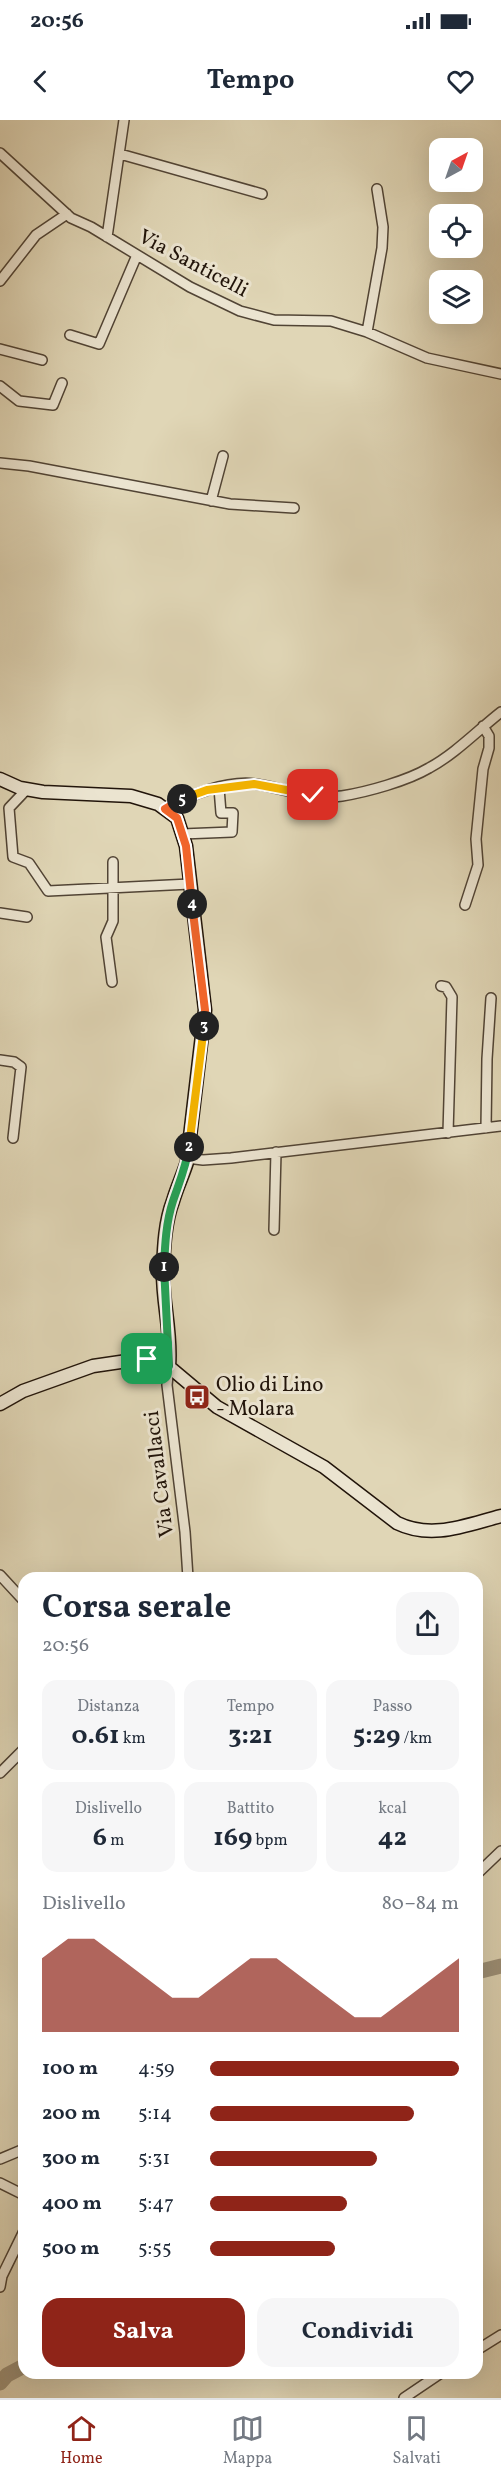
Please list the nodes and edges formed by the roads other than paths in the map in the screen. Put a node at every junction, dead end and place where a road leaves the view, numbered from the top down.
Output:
1 (124, 120) edge
2 (0, 153) edge
3 (120, 154) junction
4 (377, 189) dead end
5 (262, 194) dead end
6 (67, 214) junction
7 (107, 237) junction
8 (137, 255) junction
9 (0, 280) edge
10 (367, 332) junction
11 (70, 335) dead end
12 (0, 349) edge
13 (42, 360) dead end
14 (501, 374) edge
15 (62, 383) dead end
16 (0, 386) edge
17 (223, 456) dead end
18 (0, 463) edge
19 (211, 501) junction
20 (294, 508) dead end
21 (501, 712) edge
22 (483, 726) junction
23 (0, 779) edge
24 (219, 788) junction
25 (27, 789) junction
26 (165, 809) junction
27 (182, 834) junction
28 (112, 862) dead end
29 (190, 884) junction
30 (113, 888) junction
31 (465, 905) dead end
32 (0, 913) edge
33 (27, 917) dead end
34 (112, 982) dead end
35 (441, 986) dead end
36 (491, 998) dead end
37 (0, 1060) edge
38 (501, 1126) edge
39 (486, 1128) junction
40 (448, 1133) junction
41 (13, 1138) dead end
42 (276, 1152) junction
43 (187, 1158) junction
44 (274, 1230) dead end
45 (169, 1366) junction
46 (0, 1404) edge
47 (501, 1516) edge
48 (188, 1572) edge
49 (0, 1575) edge
50 (18, 1594) edge
51 (18, 1755) edge
52 (0, 1773) edge
53 (501, 1851) edge
54 (483, 1868) edge
55 (18, 2152) edge
56 (0, 2159) edge
57 (0, 2182) edge
58 (18, 2192) edge
59 (18, 2243) edge
60 (0, 2287) edge
61 (501, 2335) edge
62 (483, 2346) edge
63 (432, 2379) edge
64 (404, 2398) edge

1 - 3 street
2 - 6 street, Via Santicelli
3 - 5 street
3 - 7 street
4 - 10 street
6 - 7 street, Via Santicelli
6 - 9 street
7 - 8 street, Via Santicelli
8 - 10 street, Via Santicelli
8 - 11 street
10 - 14 street, Via Santicelli
12 - 13 street
15 - 16 street
17 - 19 street
18 - 19 street
19 - 20 street
21 - 22 street
22 - 24 street
22 - 31 street
23 - 25 street
24 - 26 street
24 - 27 street
25 - 26 street
25 - 30 street
26 - 27 street
27 - 29 street
28 - 30 street
29 - 30 street
29 - 43 street
30 - 34 street
32 - 33 street
35 - 40 street
36 - 39 street
37 - 41 street
38 - 39 street
39 - 40 street
40 - 42 street
42 - 43 street
42 - 44 street
43 - 45 street
45 - 46 street
45 - 47 street
45 - 48 street, Via Cavallacci
49 - 50 street
51 - 52 street
53 - 54 street
55 - 56 street
57 - 58 street
59 - 60 street
61 - 62 street
63 - 64 street

